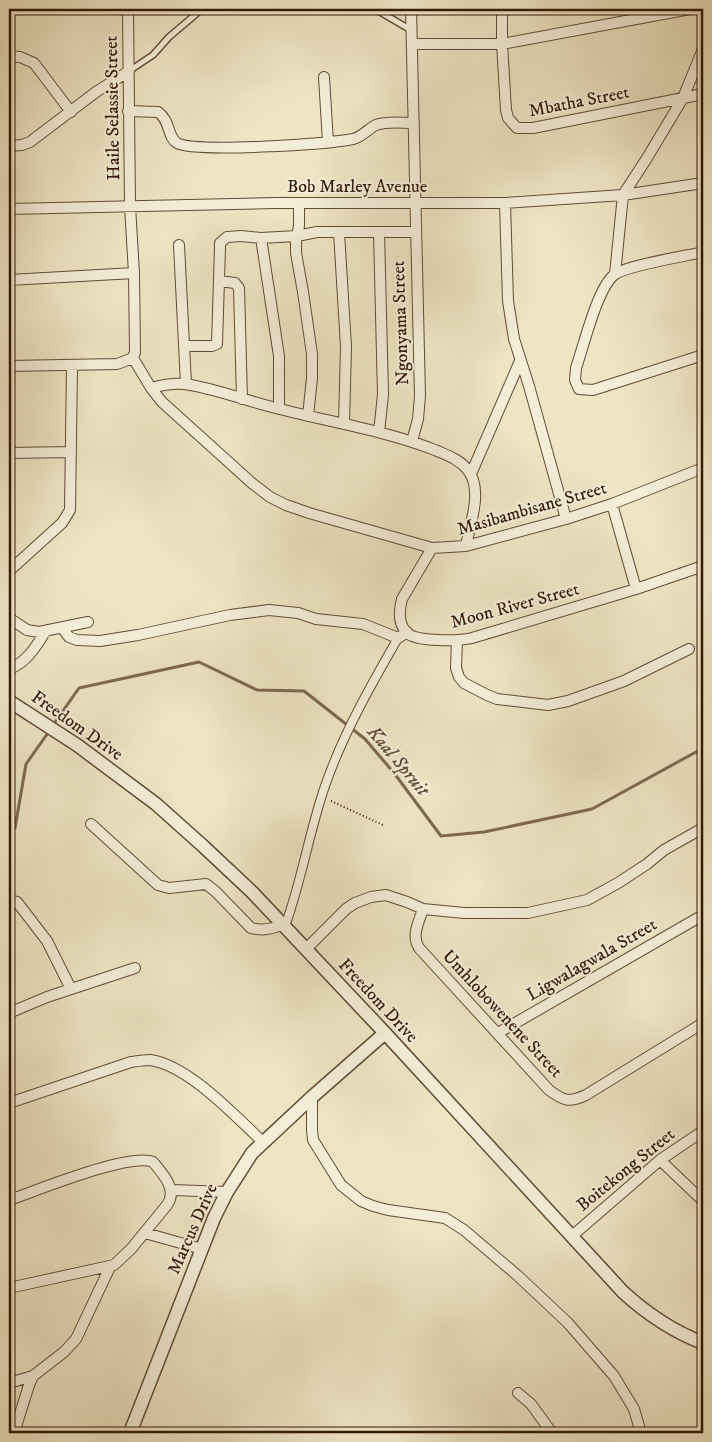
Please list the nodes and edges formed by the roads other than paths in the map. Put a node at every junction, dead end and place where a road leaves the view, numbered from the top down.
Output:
1 (128, 9) edge
2 (202, 9) edge
3 (375, 9) edge
4 (410, 9) edge
5 (502, 9) edge
6 (690, 9) edge
7 (411, 30) junction
8 (412, 44) junction
9 (502, 44) junction
10 (703, 49) edge
11 (9, 56) edge
12 (129, 71) junction
13 (324, 77) dead end
14 (703, 94) edge
15 (683, 98) junction
16 (128, 111) junction
17 (71, 112) junction
18 (414, 123) junction
19 (328, 142) junction
20 (9, 146) edge
21 (703, 183) edge
22 (622, 195) junction
23 (299, 203) junction
24 (416, 203) junction
25 (505, 203) junction
26 (130, 206) junction
27 (9, 209) edge
28 (339, 232) junction
29 (379, 232) junction
30 (415, 232) junction
31 (297, 236) junction
32 (261, 238) junction
33 (179, 246) dead end
34 (703, 252) edge
35 (134, 273) junction
36 (615, 274) junction
37 (9, 280) edge
38 (219, 282) junction
39 (184, 346) junction
40 (703, 355) edge
41 (133, 358) junction
42 (520, 361) junction
43 (9, 366) edge
44 (72, 366) junction
45 (186, 384) junction
46 (151, 388) junction
47 (242, 399) junction
48 (279, 409) junction
49 (308, 416) junction
50 (344, 424) junction
51 (379, 432) junction
52 (412, 441) junction
53 (71, 452) junction
54 (9, 453) edge
55 (703, 468) edge
56 (471, 474) junction
57 (612, 504) junction
58 (566, 519) junction
59 (466, 546) junction
60 (432, 548) junction
61 (703, 566) edge
62 (9, 571) edge
63 (636, 589) junction
64 (9, 618) edge
65 (88, 622) dead end
66 (62, 628) junction
67 (45, 632) junction
68 (402, 635) junction
69 (457, 640) junction
70 (689, 649) dead end
71 (9, 669) edge
72 (14, 704) edge
73 (91, 824) dead end
74 (703, 828) edge
75 (9, 904) edge
76 (423, 910) junction
77 (703, 915) edge
78 (284, 925) junction
79 (306, 949) junction
80 (135, 968) dead end
81 (71, 989) junction
82 (9, 1013) edge
83 (703, 1024) edge
84 (498, 1033) junction
85 (385, 1034) junction
86 (312, 1096) junction
87 (9, 1103) edge
88 (703, 1131) edge
89 (263, 1142) junction
90 (660, 1160) junction
91 (172, 1190) junction
92 (227, 1192) junction
93 (9, 1200) edge
94 (703, 1201) edge
95 (145, 1233) junction
96 (572, 1236) junction
97 (202, 1248) junction
98 (110, 1266) junction
99 (9, 1288) edge
100 (703, 1342) edge
101 (33, 1376) junction
102 (9, 1384) edge
103 (518, 1393) dead end
104 (14, 1433) edge
105 (130, 1433) edge
106 (552, 1433) edge
107 (641, 1433) edge

1 - 12 street, Haile Selassie Street
2 - 12 lane
3 - 7 lane
4 - 7 street, Ngonyama Street
5 - 9 street
6 - 9 street
7 - 8 street, Ngonyama Street
8 - 9 street
8 - 18 street, Ngonyama Street
9 - 15 street, Mbatha Street
10 - 15 street
11 - 17 street
12 - 16 street, Haile Selassie Street
12 - 17 street
13 - 19 street
14 - 15 street, Mbatha Street
15 - 22 street
16 - 19 street
16 - 26 street, Haile Selassie Street
17 - 20 street
18 - 19 street
18 - 24 street, Ngonyama Street
21 - 22 street, Bob Marley Avenue
22 - 25 street, Bob Marley Avenue
22 - 36 street
23 - 24 street, Bob Marley Avenue
23 - 26 street, Bob Marley Avenue
23 - 31 street
24 - 25 street, Bob Marley Avenue
24 - 30 street, Ngonyama Street
25 - 42 street
26 - 27 street, Bob Marley Avenue
26 - 35 street
28 - 29 street
28 - 31 street
28 - 50 street
29 - 30 street
29 - 51 street
30 - 52 street, Ngonyama Street
31 - 32 street
31 - 49 street
32 - 38 street
32 - 48 street
33 - 39 street
34 - 36 street
35 - 37 street
35 - 41 street
36 - 40 street
38 - 39 street
38 - 47 street
39 - 45 street
41 - 44 street
41 - 46 street, Masibambisane Street
42 - 56 street
42 - 58 street
43 - 44 street
44 - 53 street
45 - 46 street
45 - 47 street
46 - 60 street, Masibambisane Street
47 - 48 street
48 - 49 street
49 - 50 street
50 - 51 street
51 - 52 street
52 - 56 street
53 - 54 street
53 - 62 street
55 - 57 street, Masibambisane Street
56 - 59 street
57 - 58 street, Masibambisane Street
57 - 63 street
58 - 59 street, Masibambisane Street
59 - 60 street, Masibambisane Street
60 - 68 street
61 - 63 street, Moon River Street
63 - 69 street, Moon River Street
64 - 67 street
65 - 66 street
66 - 67 street
66 - 68 street, Moon River Street
67 - 71 street
68 - 69 street, Moon River Street
68 - 78 street
69 - 70 street
72 - 78 street, Freedom Drive
73 - 78 street
74 - 76 street
75 - 81 street
76 - 79 street
76 - 84 street, Umhlobowenene Street
77 - 84 street, Ligwalagwala Street
78 - 79 street, Freedom Drive
79 - 85 street, Freedom Drive
80 - 81 street
81 - 82 street
83 - 84 street, Umhlobowenene Street
85 - 86 street, Marcus Drive
85 - 96 street, Freedom Drive
86 - 89 street, Marcus Drive
86 - 107 street
87 - 89 street
88 - 90 street, Boitekong Street
89 - 92 street, Marcus Drive
90 - 94 street
90 - 96 street, Boitekong Street
91 - 92 street
91 - 93 street
91 - 95 street
92 - 97 street, Marcus Drive
95 - 97 street
95 - 98 street
96 - 100 street, Freedom Drive
97 - 105 street, Marcus Drive
98 - 99 street
98 - 101 street
101 - 102 street
101 - 104 street
103 - 106 street

